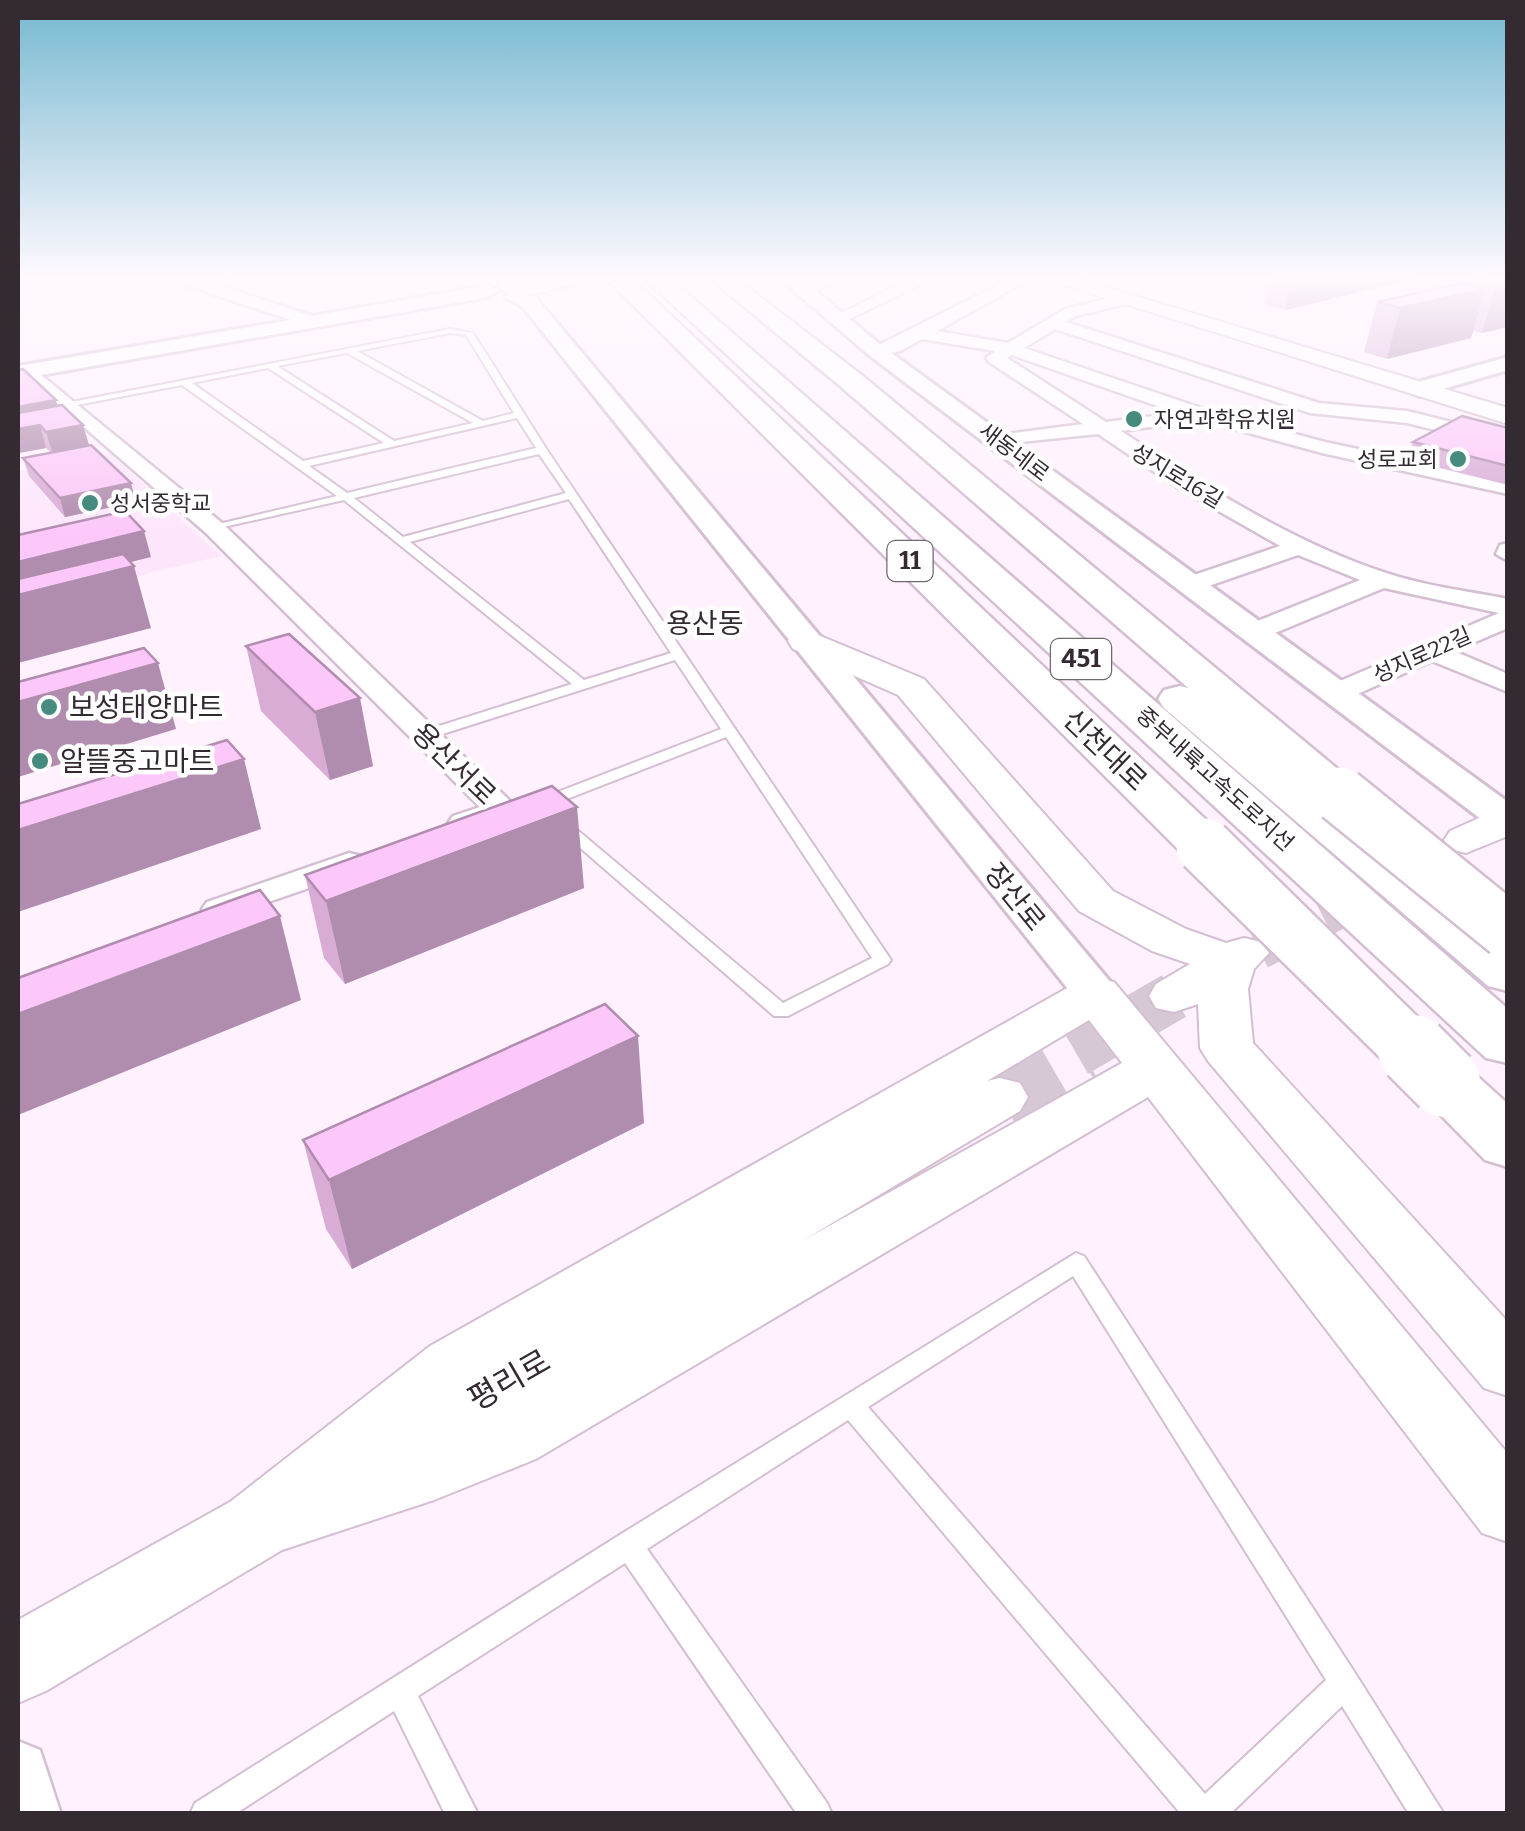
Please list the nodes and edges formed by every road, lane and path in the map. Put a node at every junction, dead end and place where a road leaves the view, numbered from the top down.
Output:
1 (83, 361) edge
2 (288, 361) edge
3 (369, 361) edge
4 (486, 361) edge
5 (577, 361) edge
6 (703, 361) edge
7 (748, 361) edge
8 (779, 361) edge
9 (827, 361) edge
10 (891, 361) edge
11 (1000, 361) edge
12 (1048, 361) edge
13 (1173, 361) edge
14 (1327, 361) edge
15 (1508, 363) edge
16 (269, 365) junction
17 (24, 372) edge
18 (183, 381) junction
19 (1419, 389) junction
20 (66, 404) junction
21 (1310, 406) junction
22 (520, 415) junction
23 (1203, 415) junction
24 (1508, 416) edge
25 (482, 424) junction
26 (1100, 428) junction
27 (1279, 436) junction
28 (999, 441) junction
29 (1508, 442) edge
30 (394, 444) junction
31 (542, 450) junction
32 (300, 465) junction
33 (1508, 488) edge
34 (572, 495) junction
35 (346, 497) junction
36 (214, 528) junction
37 (401, 541) junction
38 (1298, 548) junction
39 (1382, 580) junction
40 (1191, 584) junction
41 (1508, 607) edge
42 (1508, 618) edge
43 (1254, 632) junction
44 (806, 642) junction
45 (1431, 652) junction
46 (678, 655) junction
47 (1508, 684) edge
48 (582, 685) junction
49 (1336, 693) junction
50 (728, 731) junction
51 (425, 736) junction
52 (538, 804) junction
53 (501, 810) junction
54 (1507, 819) edge
55 (446, 829) edge
56 (1466, 840) tunnel mouth
57 (371, 856) edge
58 (185, 922) edge
59 (1508, 931) edge
60 (1240, 955) junction
61 (1508, 973) edge
62 (1096, 994) junction
63 (1174, 996) tunnel mouth
64 (1508, 1043) edge
65 (1154, 1069) junction
66 (1000, 1097) tunnel mouth
67 (1508, 1143) edge
68 (1508, 1368) edge
69 (851, 1404) junction
70 (1508, 1509) edge
71 (256, 1526) junction
72 (628, 1545) junction
73 (18, 1663) edge
74 (1344, 1683) junction
75 (400, 1691) junction
76 (18, 1772) edge
77 (30, 1814) edge
78 (206, 1814) edge
79 (462, 1814) edge
80 (816, 1814) edge
81 (1204, 1814) edge
82 (1428, 1814) edge

1 - 17 street
2 - 16 lane
3 - 25 lane
4 - 22 lane
5 - 44 street, 장산로
6 - 67 highway, 신천대로 / 11, bridge
7 - 64 highway, 중부내륙고속도로지선 / 451
8 - 61 highway, 중부내륙고속도로지선 / 451
9 - 59 highway, bridge
10 - 28 street, 새동네로
11 - 26 street, 성지로16길
12 - 23 street
13 - 21 street
14 - 19 main road
15 - 19 street
16 - 18 lane
16 - 30 lane
17 - 20 street, 용산서로
18 - 20 lane
18 - 32 lane
19 - 21 street
19 - 24 main road
20 - 36 street, 용산서로
21 - 23 street
21 - 27 street
21 - 29 street
22 - 25 lane
22 - 31 lane
23 - 26 street
23 - 27 street
25 - 30 lane
26 - 28 street
26 - 38 street, 성지로16길
27 - 33 street
28 - 40 street, 새동네로
30 - 32 lane
31 - 34 lane
31 - 35 lane
32 - 35 lane
34 - 37 lane
34 - 46 lane
35 - 36 lane
35 - 37 lane
36 - 51 street, 용산서로
37 - 48 lane
38 - 39 street, 성지로16길
38 - 40 street
39 - 41 street, 성지로16길
39 - 43 street
40 - 43 street, 새동네로
42 - 45 street, 성지로22길
43 - 49 street, 새동네로
44 - 60 main road
44 - 62 street, 장산로
45 - 47 street
45 - 49 street, 성지로22길
46 - 48 lane
46 - 50 lane
48 - 51 lane
49 - 54 street, 새동네로
50 - 52 lane
50 - 52 lane
51 - 53 street, 용산서로
52 - 53 lane
53 - 55 street, 용산서로
54 - 56 main road
57 - 58 street
60 - 63 main road
60 - 68 main road
62 - 65 main road, 장산로
62 - 71 main road
65 - 70 main road, 장산로
65 - 71 main road
66 - 71 main road, 평리로
69 - 72 lane
69 - 74 lane
69 - 81 lane
71 - 73 main road, 평리로
72 - 75 lane
72 - 80 lane
74 - 81 lane
74 - 82 lane
75 - 78 lane
75 - 79 lane
76 - 77 street

